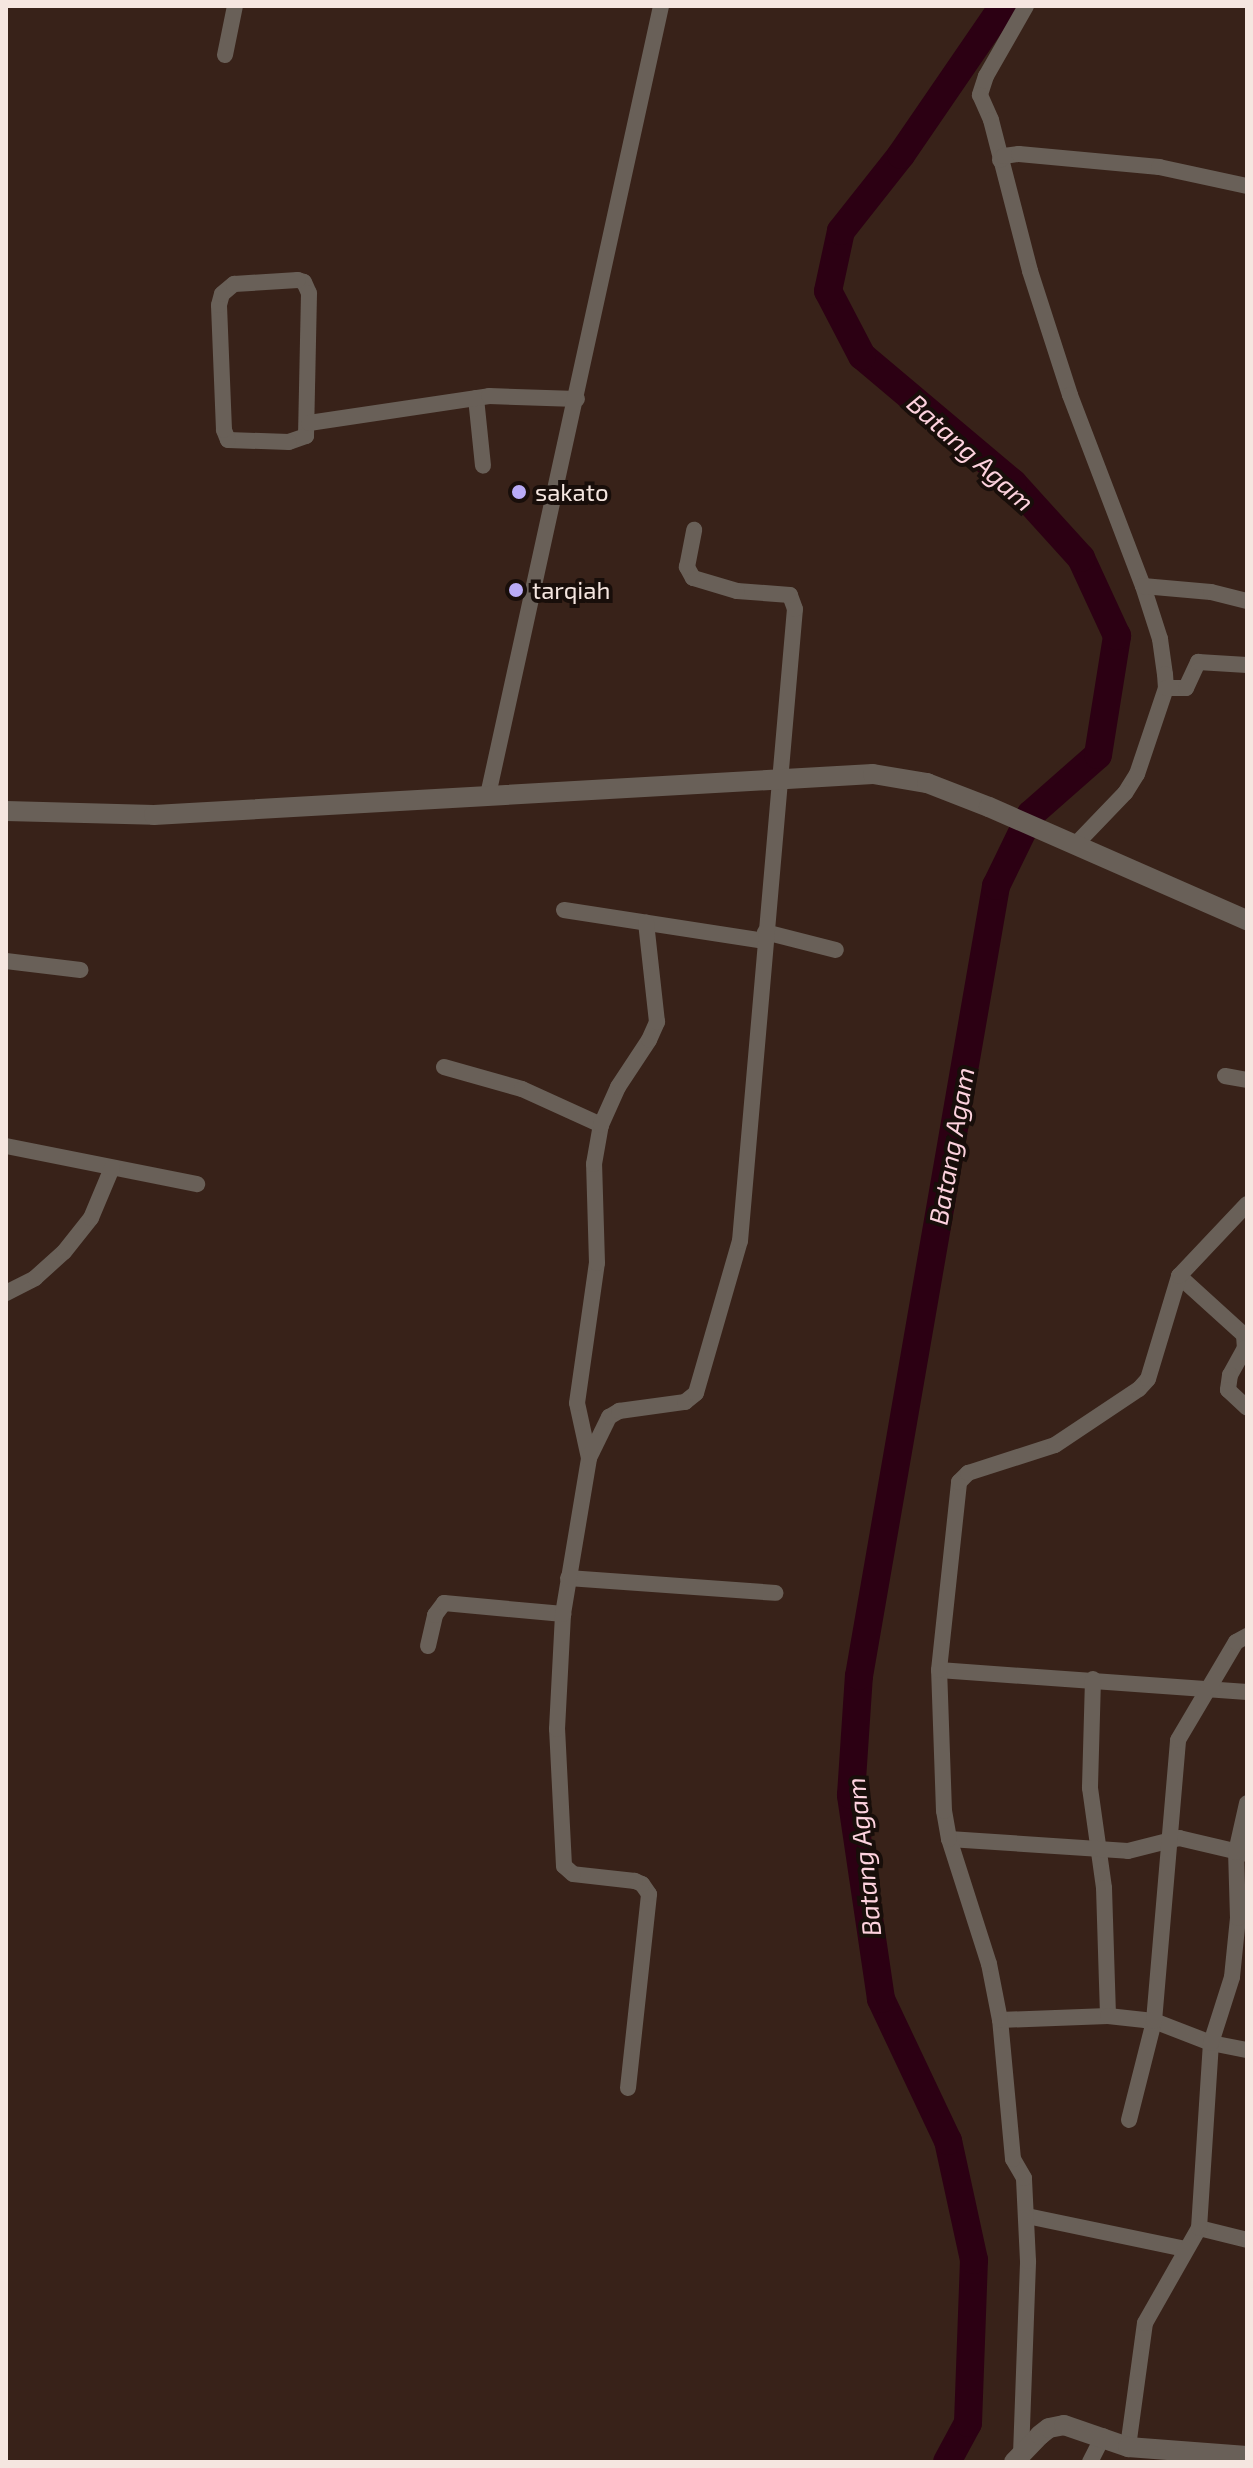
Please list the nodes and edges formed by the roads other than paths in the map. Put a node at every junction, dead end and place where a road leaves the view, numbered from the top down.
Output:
1 (235, 6) edge
2 (661, 6) edge
3 (1026, 6) edge
4 (225, 55) dead end
5 (1008, 156) junction
6 (1247, 186) edge
7 (476, 398) junction
8 (577, 399) junction
9 (309, 423) junction
10 (483, 466) dead end
11 (694, 530) dead end
12 (1150, 586) junction
13 (1247, 601) edge
14 (1247, 665) edge
15 (1172, 688) junction
16 (782, 778) junction
17 (488, 795) junction
18 (6, 811) edge
19 (1073, 842) junction
20 (564, 910) dead end
21 (1247, 920) edge
22 (646, 923) junction
23 (764, 937) junction
24 (836, 950) dead end
25 (6, 961) edge
26 (80, 970) dead end
27 (444, 1067) dead end
28 (1225, 1076) dead end
29 (1247, 1080) edge
30 (601, 1125) junction
31 (6, 1146) edge
32 (112, 1168) junction
33 (197, 1184) dead end
34 (1247, 1204) edge
35 (1179, 1276) junction
36 (6, 1293) edge
37 (1247, 1408) edge
38 (589, 1458) junction
39 (568, 1578) junction
40 (775, 1593) dead end
41 (563, 1614) junction
42 (1247, 1636) edge
43 (428, 1646) dead end
44 (939, 1670) junction
45 (1093, 1679) junction
46 (1210, 1687) junction
47 (1247, 1692) edge
48 (1247, 1803) edge
49 (954, 1839) junction
50 (1168, 1840) junction
51 (1100, 1851) junction
52 (1241, 1853) edge
53 (1108, 2016) junction
54 (1006, 2020) junction
55 (1154, 2021) junction
56 (1211, 2043) junction
57 (1247, 2050) edge
58 (628, 2088) dead end
59 (1129, 2120) dead end
60 (1027, 2211) junction
61 (1199, 2228) junction
62 (1247, 2240) edge
63 (1185, 2249) junction
64 (1103, 2436) junction
65 (1128, 2447) junction
66 (1175, 2455) edge
67 (1247, 2456) edge
68 (1018, 2458) edge
69 (1090, 2462) edge

1 - 4 street
2 - 8 street
3 - 5 street
5 - 6 street
5 - 12 street
7 - 8 street
7 - 9 street
7 - 10 street
8 - 17 street
9 - 9 street
11 - 16 street
12 - 13 street
12 - 15 street
14 - 15 street
15 - 19 street
16 - 17 street
16 - 19 street
16 - 23 street
17 - 18 street
19 - 21 street
20 - 22 street
22 - 23 street
22 - 30 street
23 - 24 street
23 - 38 street
25 - 26 street
27 - 30 street
28 - 29 street
30 - 38 street
31 - 32 street
32 - 33 street
32 - 36 street
34 - 35 street
35 - 37 street
35 - 44 street
38 - 39 street
39 - 40 street
39 - 41 street
41 - 43 street
41 - 58 street
42 - 46 street
44 - 45 street
44 - 49 street
45 - 46 street
45 - 51 street
46 - 47 street
46 - 50 street
48 - 52 street
49 - 51 street
49 - 54 street
50 - 51 street
50 - 52 street
50 - 55 street
51 - 53 street
52 - 56 street
53 - 54 street
53 - 55 street
54 - 60 street
55 - 56 street
55 - 59 street
56 - 57 street
56 - 61 street
60 - 63 street
60 - 68 street
61 - 62 street
61 - 63 street
63 - 65 street
64 - 65 street
64 - 68 street
64 - 69 street
65 - 66 street
66 - 67 street

